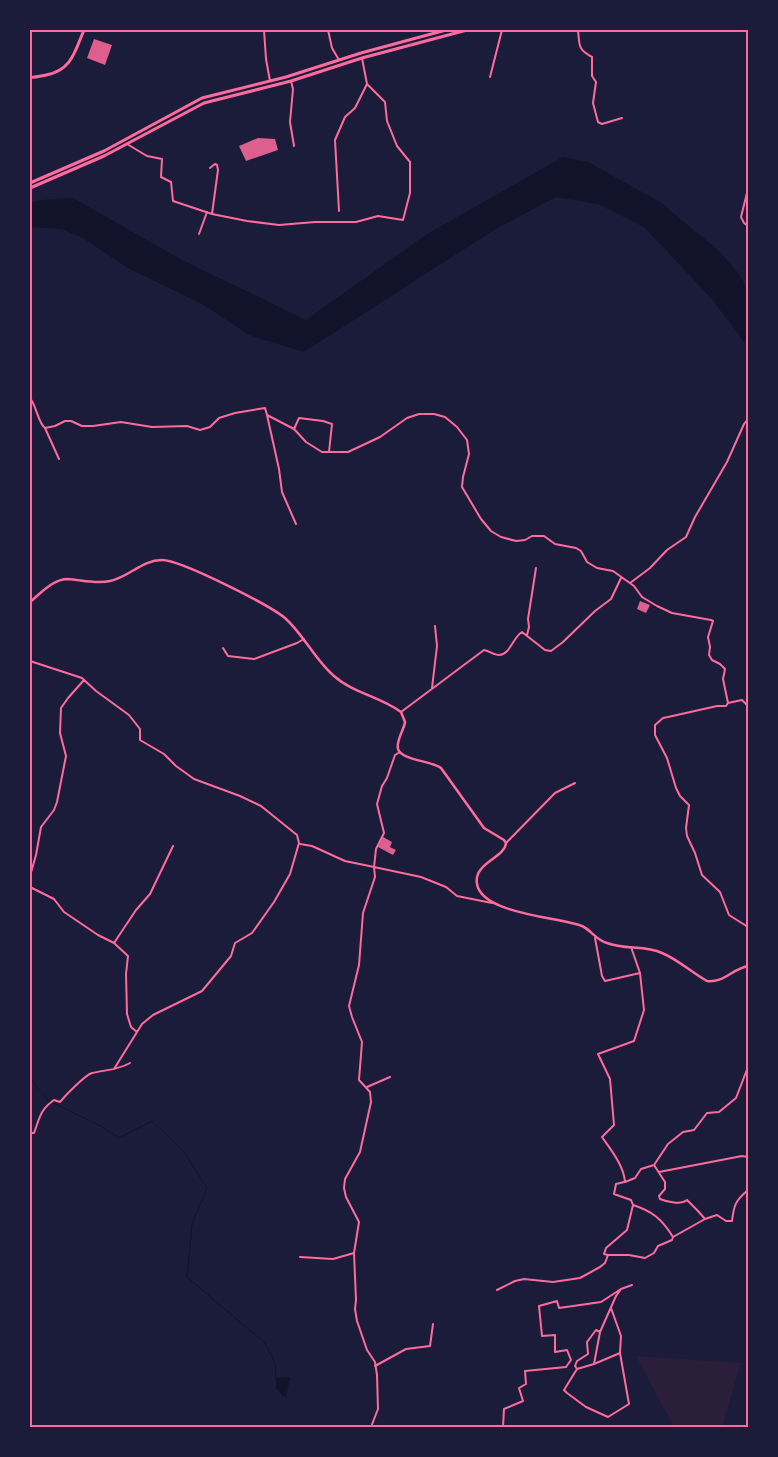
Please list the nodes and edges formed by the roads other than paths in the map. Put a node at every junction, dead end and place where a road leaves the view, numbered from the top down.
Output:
1 (84, 30) edge
2 (264, 30) edge
3 (328, 30) edge
4 (446, 30) edge
5 (467, 30) edge
6 (502, 30) edge
7 (556, 30) edge
8 (362, 58) junction
9 (339, 60) junction
10 (30, 77) edge
11 (490, 77) dead end
12 (270, 81) junction
13 (291, 81) junction
14 (367, 84) junction
15 (622, 118) dead end
16 (127, 144) junction
17 (294, 146) dead end
18 (210, 168) dead end
19 (748, 179) edge
20 (30, 183) edge
21 (30, 188) edge
22 (339, 211) dead end
23 (207, 212) junction
24 (212, 214) junction
25 (748, 226) edge
26 (199, 234) dead end
27 (30, 398) edge
28 (268, 415) junction
29 (748, 419) edge
30 (45, 428) junction
31 (294, 429) junction
32 (330, 452) junction
33 (59, 459) dead end
34 (296, 524) dead end
35 (536, 568) dead end
36 (621, 578) junction
37 (630, 583) junction
38 (30, 602) edge
39 (435, 626) dead end
40 (527, 635) junction
41 (304, 638) junction
42 (223, 648) dead end
43 (30, 661) edge
44 (85, 680) junction
45 (432, 688) junction
46 (728, 703) junction
47 (748, 706) edge
48 (401, 712) junction
49 (400, 752) junction
50 (575, 783) dead end
51 (299, 843) junction
52 (506, 843) junction
53 (173, 846) dead end
54 (374, 867) junction
55 (30, 876) edge
56 (30, 887) edge
57 (492, 903) junction
58 (748, 927) edge
59 (595, 938) junction
60 (114, 943) junction
61 (631, 947) junction
62 (748, 966) edge
63 (640, 973) junction
64 (137, 1032) junction
65 (130, 1064) dead end
66 (748, 1067) edge
67 (114, 1069) junction
68 (390, 1077) dead end
69 (367, 1087) junction
70 (30, 1134) edge
71 (748, 1157) edge
72 (654, 1165) junction
73 (659, 1172) junction
74 (624, 1182) junction
75 (748, 1190) edge
76 (633, 1205) junction
77 (705, 1219) junction
78 (673, 1236) junction
79 (354, 1253) junction
80 (608, 1255) junction
81 (300, 1257) dead end
82 (632, 1285) dead end
83 (621, 1289) junction
84 (497, 1290) dead end
85 (611, 1308) junction
86 (433, 1324) dead end
87 (600, 1332) junction
88 (620, 1353) junction
89 (594, 1364) junction
90 (375, 1366) junction
91 (577, 1369) junction
92 (371, 1427) edge
93 (503, 1427) edge

1 - 10 highway
2 - 12 street
3 - 9 street
4 - 9 highway
5 - 8 highway
6 - 11 street
7 - 15 street
8 - 13 highway
8 - 14 street
9 - 12 highway
12 - 20 highway
13 - 16 highway
13 - 17 street
14 - 22 street
14 - 24 street
16 - 21 highway
16 - 23 street
18 - 24 street
19 - 25 street
23 - 24 street
23 - 26 street
27 - 30 street
28 - 30 street
28 - 31 street
28 - 34 street
29 - 37 street
30 - 33 street
31 - 32 street
31 - 32 street
32 - 36 street
35 - 40 street
36 - 37 street
36 - 40 street
37 - 46 street
38 - 41 main road
39 - 45 street
40 - 45 street
41 - 42 street
41 - 48 main road
43 - 44 street
44 - 51 street
44 - 55 street
45 - 48 street
46 - 47 street
46 - 58 street
48 - 49 main road
49 - 52 main road
49 - 54 street
50 - 52 street
51 - 54 street
51 - 64 street
52 - 57 main road
53 - 60 street
54 - 57 street
54 - 69 street
56 - 60 street
57 - 59 main road
59 - 61 main road
59 - 63 street
60 - 64 street
61 - 62 main road
61 - 63 street
63 - 74 street
64 - 67 street
65 - 67 street
66 - 72 street
67 - 70 street
68 - 69 street
69 - 79 street
71 - 73 street
72 - 73 street
72 - 74 street
73 - 77 street
74 - 76 street
75 - 77 street
76 - 78 street
76 - 80 street
77 - 78 street
78 - 80 street
79 - 81 street
79 - 90 street
80 - 84 street
82 - 83 street
83 - 85 street
83 - 93 street
85 - 87 street
85 - 88 street
86 - 90 street
87 - 89 street
87 - 91 street
88 - 89 street
88 - 91 street
89 - 91 street
90 - 92 street

